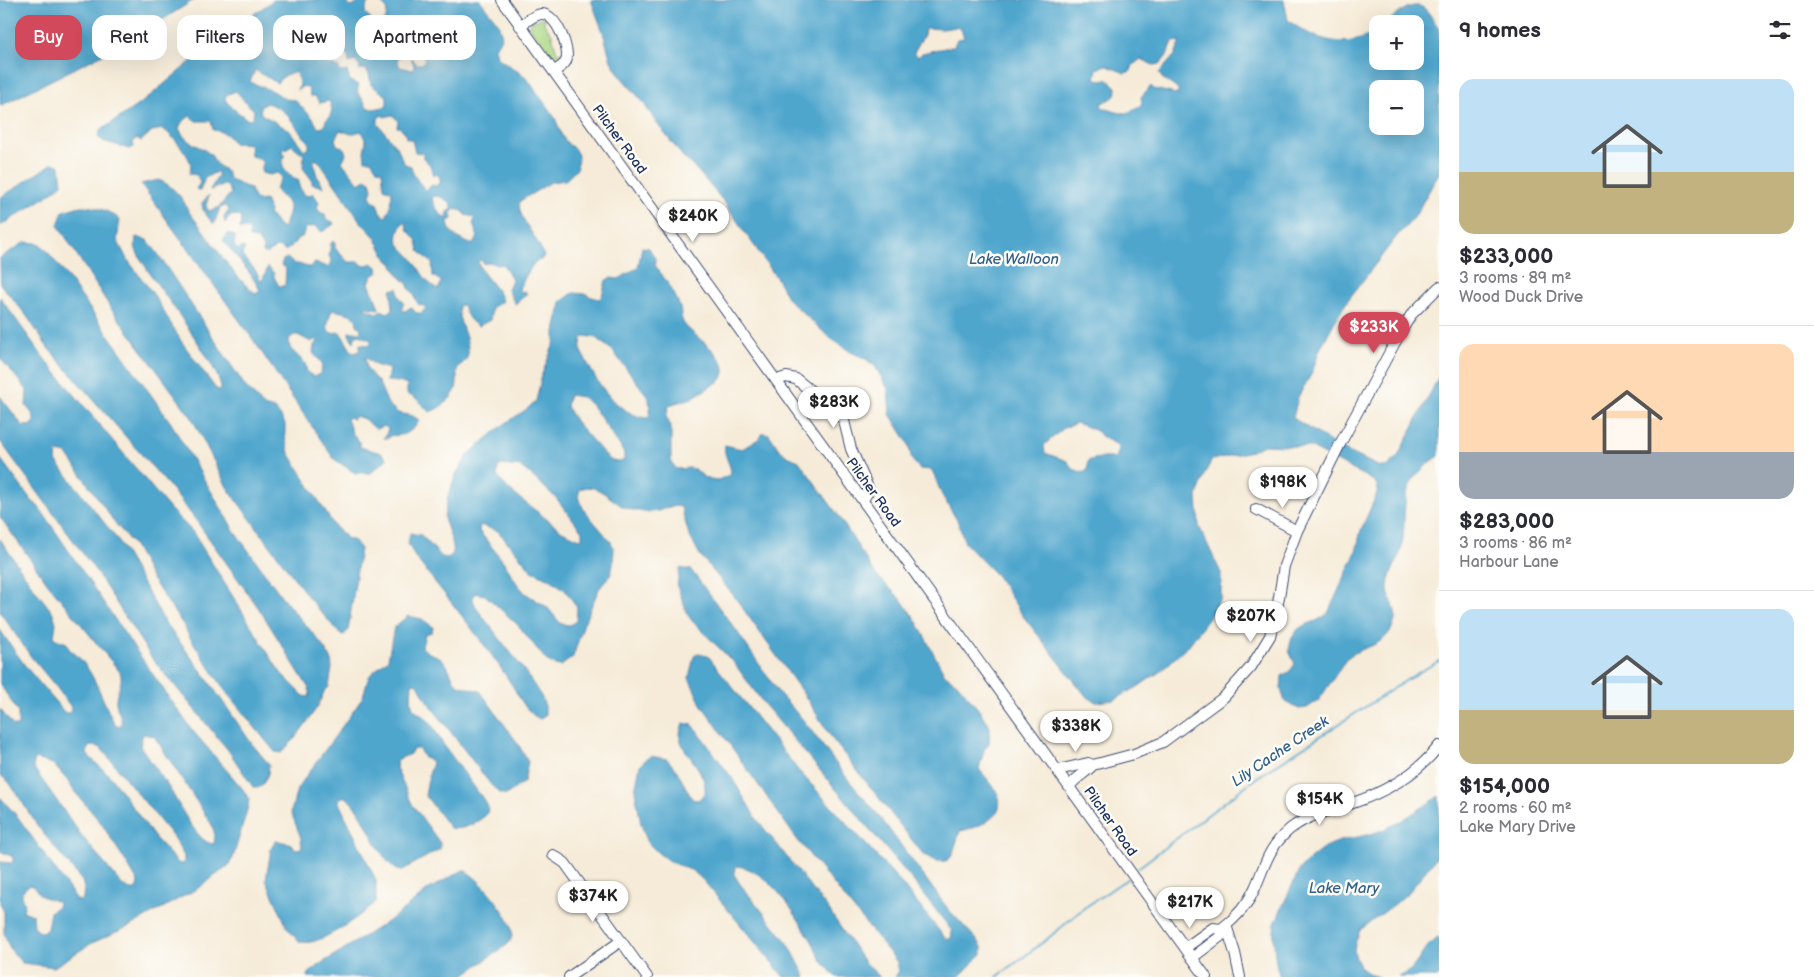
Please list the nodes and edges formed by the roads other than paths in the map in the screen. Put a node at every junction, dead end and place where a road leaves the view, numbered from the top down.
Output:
1 (502, 0) edge
2 (520, 26) junction
3 (554, 71) junction
4 (1439, 287) edge
5 (777, 380) junction
6 (863, 500) junction
7 (1256, 509) dead end
8 (1297, 530) junction
9 (1439, 746) edge
10 (1093, 764) junction
11 (1058, 770) junction
12 (1070, 786) junction
13 (553, 855) dead end
14 (1224, 927) junction
15 (1204, 935) junction
16 (621, 941) junction
17 (1210, 944) junction
18 (1185, 948) junction
19 (1192, 958) junction
20 (569, 977) edge
21 (647, 977) edge
22 (1206, 977) edge
23 (1240, 977) edge

1 - 2 street, Pilcher Road
2 - 3 street, Pilcher Road
2 - 3 street
3 - 5 street, Pilcher Road
4 - 8 street
5 - 6 street, Pilcher Road
5 - 6 street
6 - 11 street, Pilcher Road
7 - 8 street
8 - 10 street
9 - 14 street
10 - 11 street
10 - 12 street
11 - 12 street, Pilcher Road
12 - 18 street, Pilcher Road
13 - 16 street
14 - 15 street
14 - 17 street
14 - 23 street
15 - 17 street
15 - 18 street
16 - 20 street
16 - 21 street
17 - 19 street
18 - 19 street, Pilcher Road
19 - 22 street, Pilcher Road

